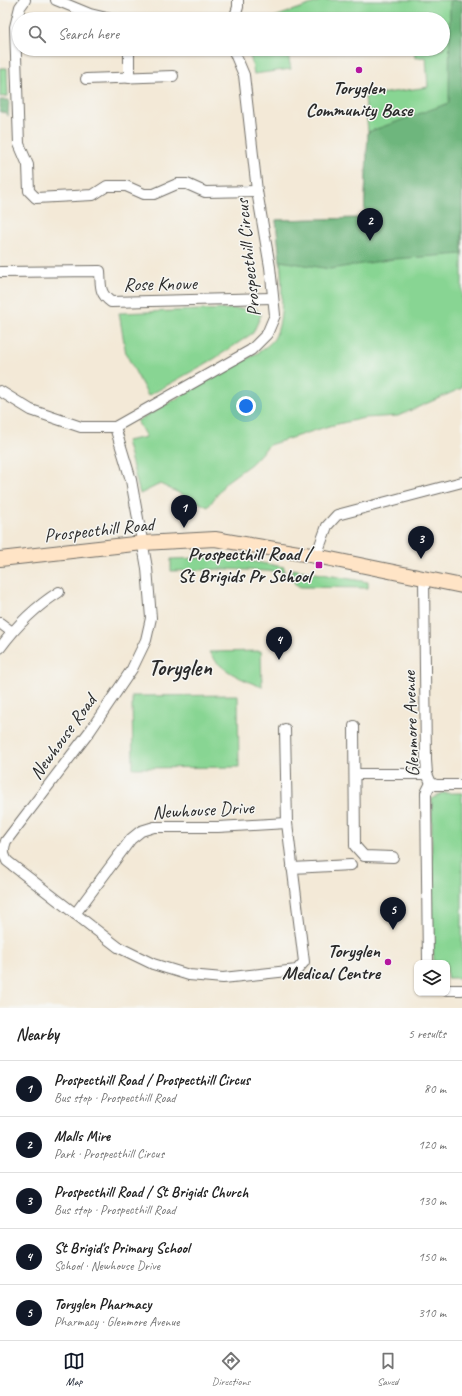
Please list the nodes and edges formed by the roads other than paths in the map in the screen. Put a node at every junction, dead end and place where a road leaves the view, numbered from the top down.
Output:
1 (25, 0) edge
2 (238, 0) edge
3 (62, 1) edge
4 (19, 12) edge
5 (86, 12) edge
6 (236, 12) edge
7 (16, 56) edge
8 (129, 56) edge
9 (236, 56) edge
10 (174, 76) dead end
11 (129, 78) junction
12 (86, 79) dead end
13 (257, 191) junction
14 (0, 272) edge
15 (273, 298) junction
16 (0, 391) edge
17 (115, 427) junction
18 (462, 482) edge
19 (143, 543) junction
20 (316, 556) junction
21 (0, 559) edge
22 (424, 578) junction
23 (462, 586) edge
24 (59, 592) dead end
25 (0, 623) edge
26 (12, 632) junction
27 (0, 648) edge
28 (354, 726) dead end
29 (286, 729) dead end
30 (355, 774) junction
31 (427, 774) junction
32 (432, 783) junction
33 (462, 785) edge
34 (287, 822) junction
35 (393, 857) dead end
36 (351, 865) dead end
37 (292, 868) junction
38 (75, 914) junction
39 (428, 960) edge
40 (450, 990) edge
41 (462, 990) edge

1 - 4 street
2 - 6 street
3 - 5 street
7 - 13 street
8 - 11 street
9 - 13 street, Prospecthill Circus
10 - 11 street
11 - 12 street
13 - 15 street, Prospecthill Circus
14 - 15 street, Rose Knowe
15 - 17 street, Prospecthill Circus
16 - 17 street, Prospecthill Circus
17 - 19 street
18 - 20 street
19 - 20 main road, Prospecthill Road
19 - 21 main road, Prospecthill Road
19 - 38 street, Newhouse Road
20 - 22 main road, Prospecthill Road
22 - 23 main road, Prospecthill Road
22 - 31 street, Glenmore Avenue
24 - 26 street
25 - 26 street
26 - 27 street
28 - 30 street
29 - 34 street
30 - 31 street
30 - 35 street
31 - 32 street, Glenmore Avenue
32 - 33 street
32 - 39 street, Glenmore Avenue
34 - 37 street
34 - 38 street, Newhouse Drive
36 - 37 street
37 - 38 street
40 - 41 street

